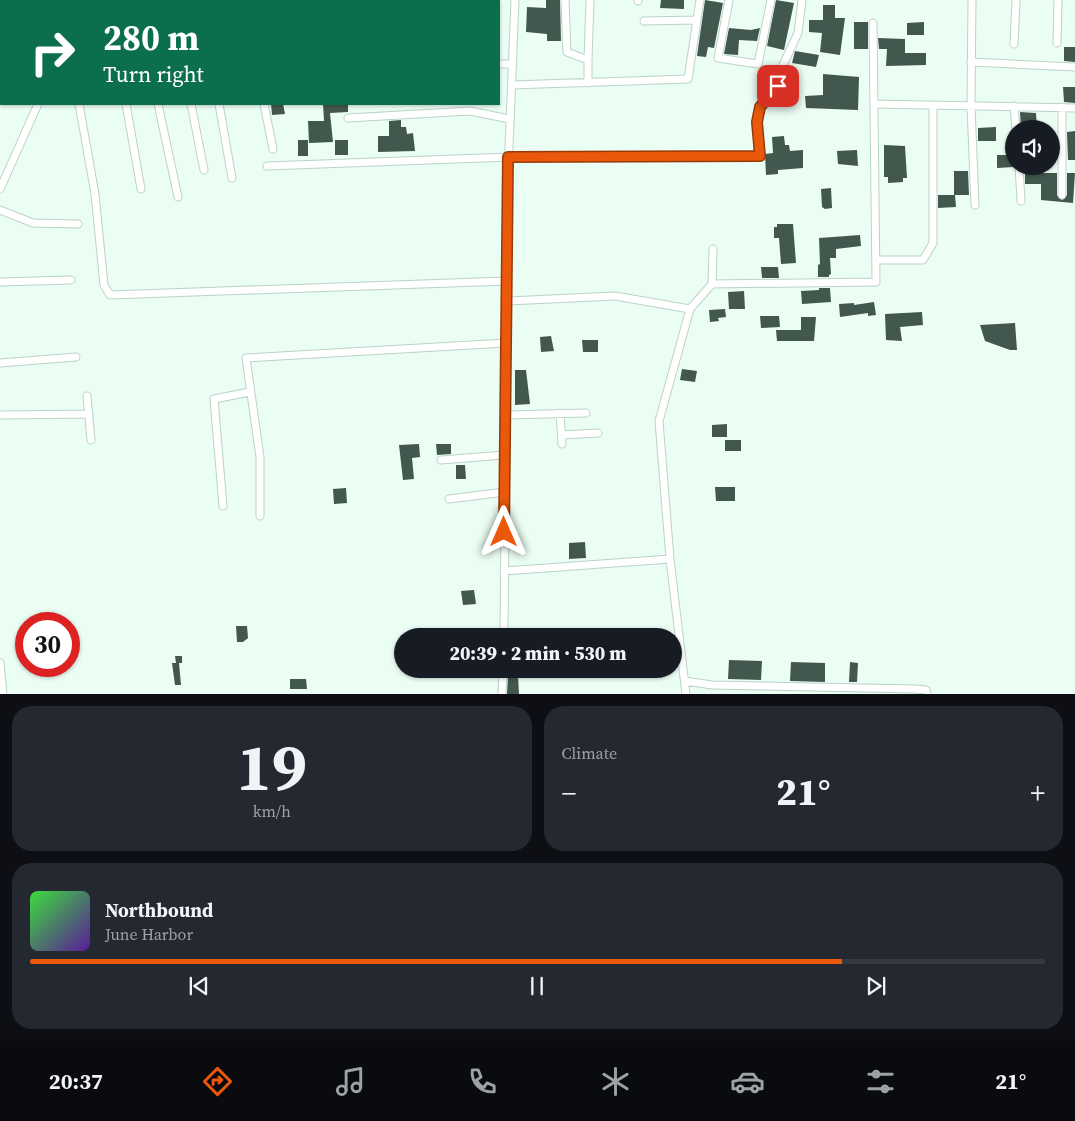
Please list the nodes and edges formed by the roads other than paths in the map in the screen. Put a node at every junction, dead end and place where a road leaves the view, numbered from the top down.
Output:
1 (515, 0) edge
2 (565, 0) edge
3 (590, 0) edge
4 (700, 0) edge
5 (728, 0) edge
6 (771, 0) edge
7 (802, 0) edge
8 (972, 0) edge
9 (1016, 0) edge
10 (1058, 0) edge
11 (697, 20) junction
12 (644, 21) dead end
13 (873, 23) dead end
14 (1057, 43) dead end
15 (1014, 44) dead end
16 (588, 60) junction
17 (971, 62) junction
18 (500, 64) edge
19 (512, 64) junction
20 (1075, 67) edge
21 (588, 83) junction
22 (512, 85) junction
23 (874, 104) junction
24 (38, 105) edge
25 (79, 105) edge
26 (126, 105) edge
27 (158, 105) edge
28 (191, 105) edge
29 (219, 105) edge
30 (264, 105) edge
31 (971, 106) junction
32 (1014, 106) junction
33 (933, 107) junction
34 (1062, 107) junction
35 (1075, 108) edge
36 (348, 118) dead end
37 (510, 119) junction
38 (1015, 120) edge
39 (273, 149) dead end
40 (508, 157) junction
41 (268, 166) dead end
42 (204, 170) dead end
43 (1020, 175) edge
44 (232, 178) dead end
45 (0, 189) edge
46 (141, 189) dead end
47 (1062, 194) dead end
48 (178, 197) dead end
49 (1021, 201) dead end
50 (974, 205) dead end
51 (0, 210) edge
52 (78, 224) dead end
53 (713, 249) dead end
54 (876, 260) junction
55 (71, 280) dead end
56 (506, 281) junction
57 (0, 282) edge
58 (712, 284) junction
59 (506, 301) junction
60 (690, 309) junction
61 (506, 343) junction
62 (76, 357) dead end
63 (0, 363) edge
64 (250, 392) junction
65 (87, 396) dead end
66 (560, 413) junction
67 (586, 413) dead end
68 (89, 414) junction
69 (505, 414) junction
70 (0, 415) edge
71 (598, 434) dead end
72 (562, 435) junction
73 (91, 440) dead end
74 (562, 444) dead end
75 (504, 456) junction
76 (441, 460) dead end
77 (505, 492) junction
78 (449, 499) dead end
79 (223, 506) dead end
80 (260, 516) dead end
81 (670, 559) junction
82 (504, 571) junction
83 (504, 628) edge
84 (0, 663) edge
85 (503, 678) edge
86 (684, 681) junction
87 (3, 694) edge
88 (502, 694) edge
89 (686, 694) edge
90 (927, 694) edge

1 - 19 street
2 - 16 street
3 - 16 street
4 - 11 street
5 - 6 street
7 - 40 street
8 - 17 street
9 - 15 street
10 - 14 street
11 - 12 street
11 - 21 street
13 - 23 street
16 - 21 street
17 - 20 street
17 - 31 street
18 - 19 street
19 - 22 street
21 - 22 street
22 - 37 street
23 - 33 street
23 - 54 street
24 - 45 street
25 - 56 street
26 - 46 street
27 - 48 street
28 - 42 street
29 - 44 street
30 - 39 street
31 - 32 street
31 - 33 street
31 - 50 street
32 - 34 street
32 - 38 street
33 - 54 street
34 - 35 street
34 - 47 street
36 - 37 street
37 - 40 street
40 - 41 street
40 - 56 street
43 - 49 street
51 - 52 street
53 - 58 street
54 - 58 street
55 - 57 street
56 - 59 street
58 - 60 street
59 - 60 street
59 - 61 street
60 - 81 street
61 - 64 street
61 - 69 street
62 - 63 street
64 - 79 street
64 - 80 street
65 - 68 street
66 - 67 street
66 - 69 street
66 - 72 street
68 - 70 street
68 - 73 street
69 - 75 street
71 - 72 street
72 - 74 street
75 - 76 street
75 - 77 street
77 - 78 street
77 - 82 street
81 - 82 street
81 - 86 street
82 - 83 street
84 - 87 street
85 - 88 street
86 - 89 street
86 - 90 street

